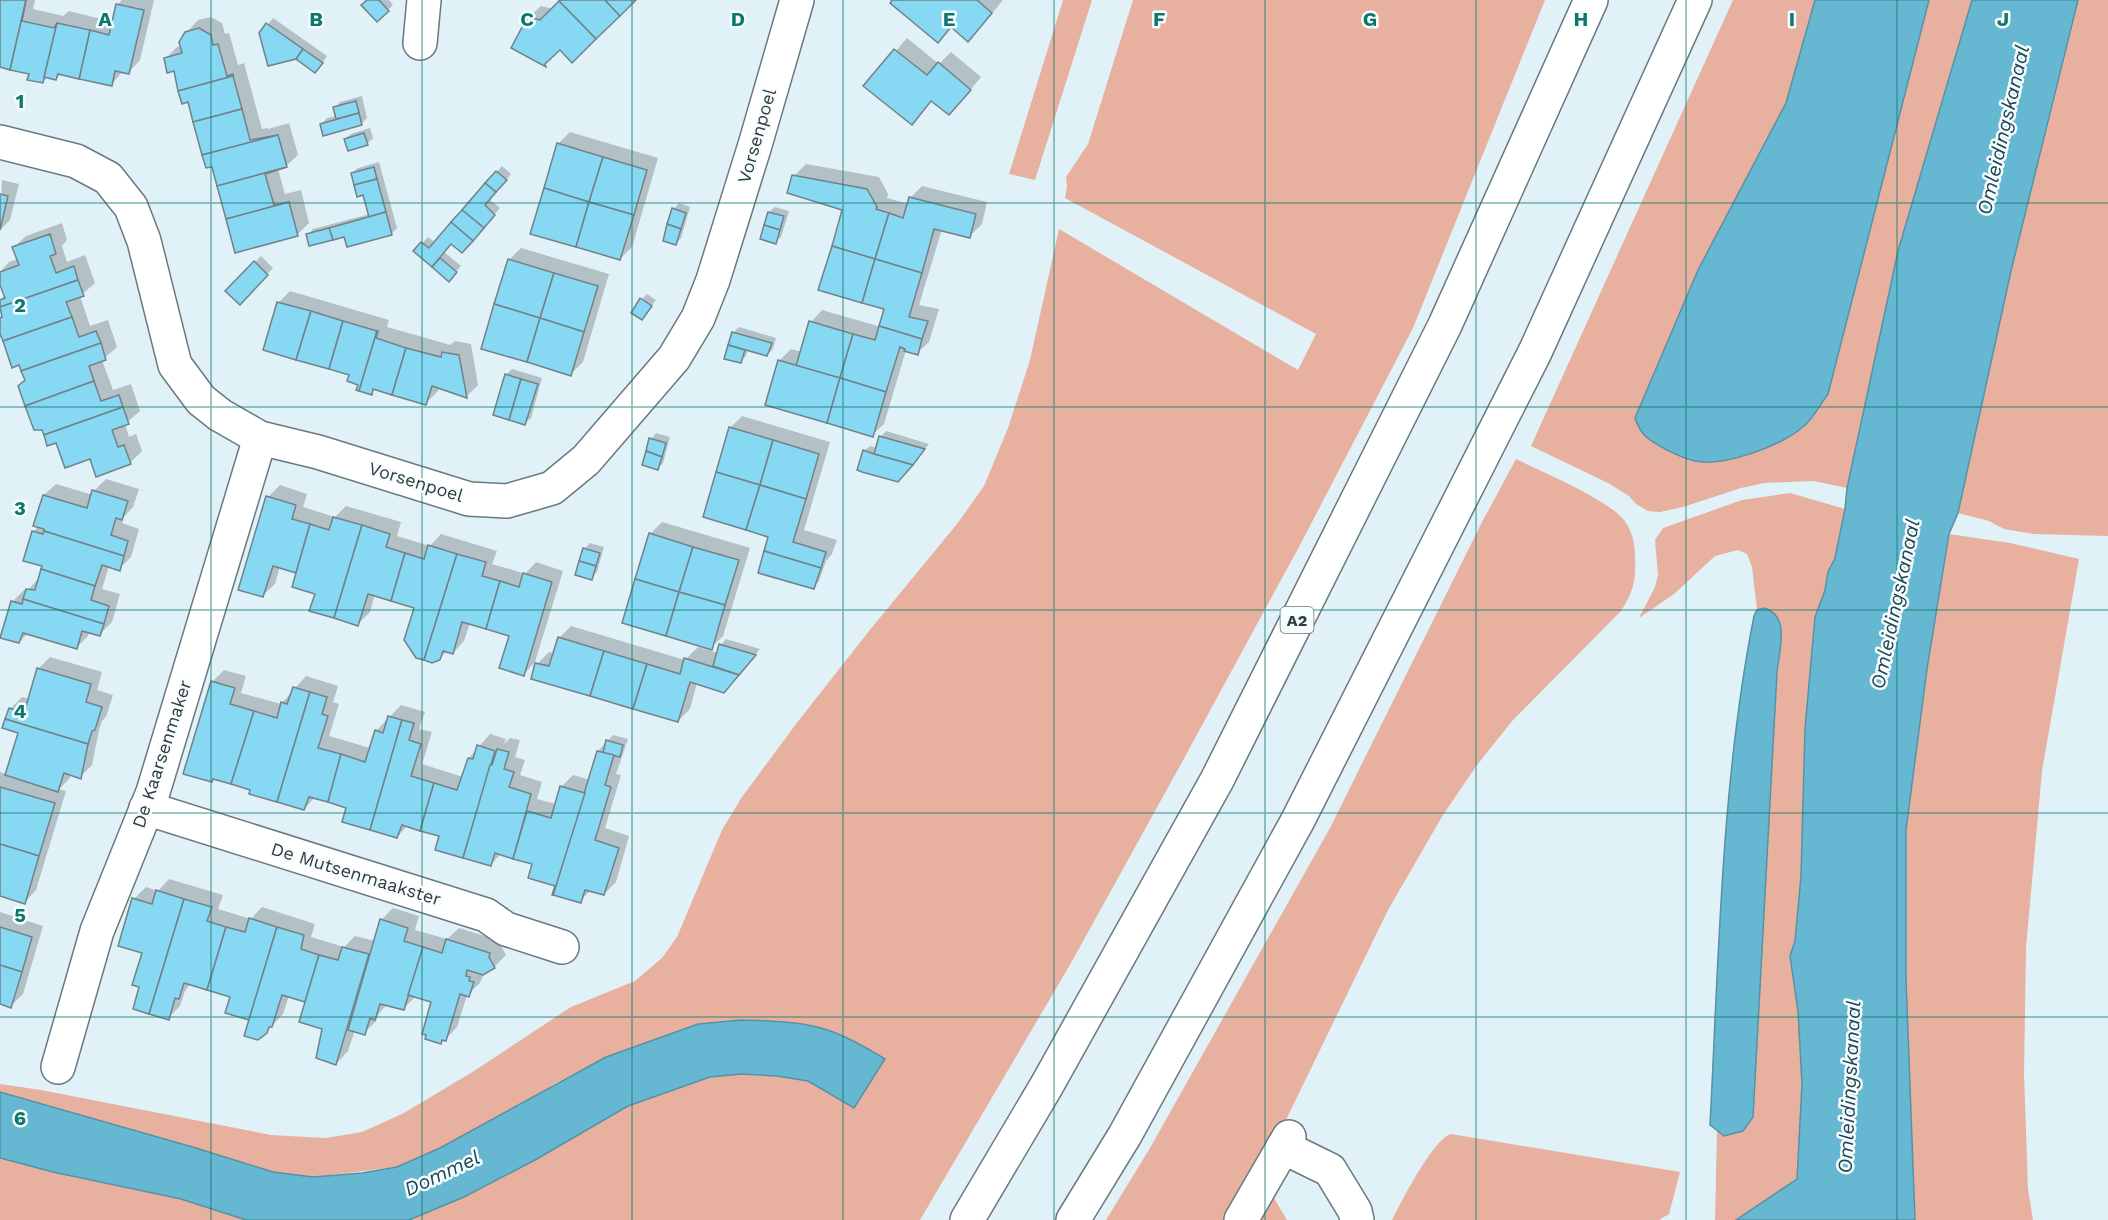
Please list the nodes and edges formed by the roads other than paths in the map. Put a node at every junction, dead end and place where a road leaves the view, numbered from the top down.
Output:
1 (424, 0) edge
2 (797, 0) edge
3 (1591, 0) edge
4 (1695, 0) edge
5 (420, 42) dead end
6 (0, 142) edge
7 (260, 438) junction
8 (146, 808) junction
9 (562, 947) dead end
10 (58, 1067) dead end
11 (967, 1220) edge
12 (1073, 1220) edge
13 (1241, 1220) edge
14 (1357, 1220) edge

1 - 5 main road
2 - 7 main road, Vorsenpoel
3 - 11 main road, A2
4 - 12 main road
6 - 7 main road, Vorsenpoel
7 - 8 main road, De Kaarsenmaker
8 - 9 main road, De Mutsenmaakster
8 - 10 main road, De Kaarsenmaker
13 - 14 main road

